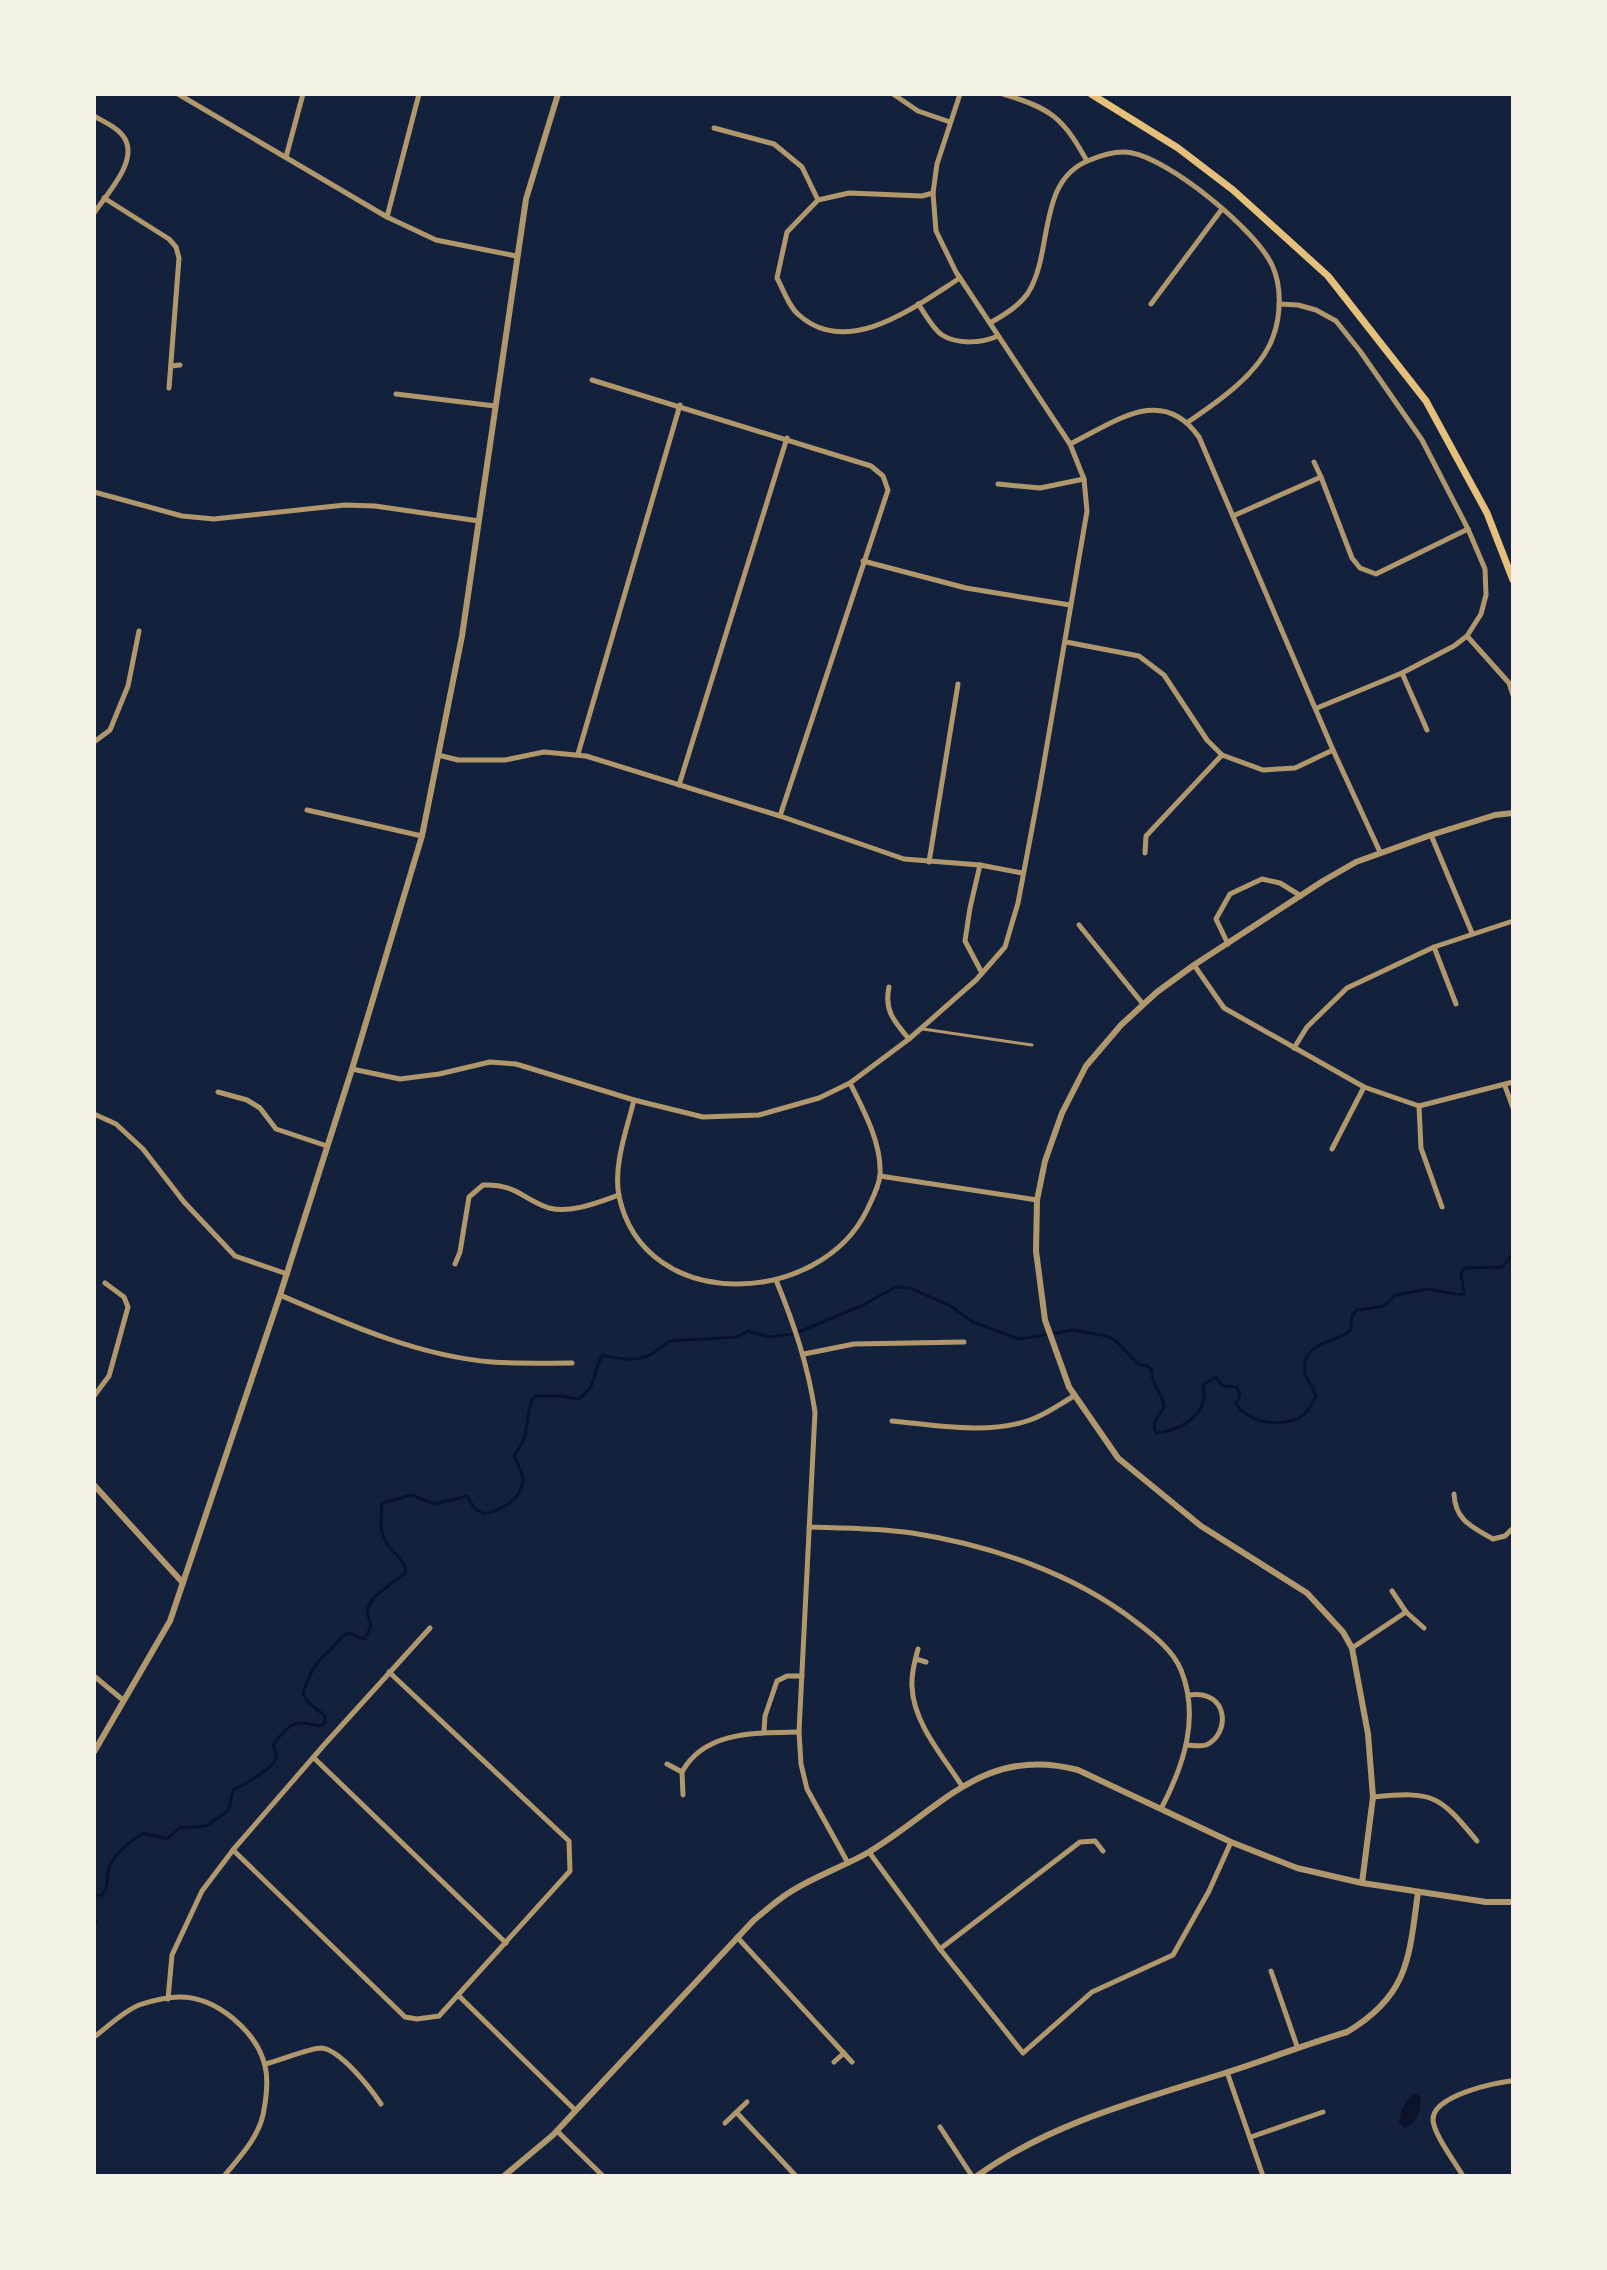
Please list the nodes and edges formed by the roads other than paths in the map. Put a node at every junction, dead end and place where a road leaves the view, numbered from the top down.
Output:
1 (178, 94) edge
2 (303, 94) edge
3 (419, 94) edge
4 (558, 94) edge
5 (893, 94) edge
6 (960, 94) edge
7 (1003, 94) edge
8 (1091, 94) edge
9 (94, 116) edge
10 (950, 122) junction
11 (714, 128) dead end
12 (286, 157) junction
13 (1087, 161) junction
14 (933, 193) junction
15 (104, 198) junction
16 (818, 200) junction
17 (1222, 209) junction
18 (94, 213) edge
19 (387, 217) junction
20 (516, 256) junction
21 (960, 278) junction
22 (918, 304) junction
23 (1151, 304) dead end
24 (1279, 304) junction
25 (990, 323) junction
26 (998, 336) junction
27 (180, 365) dead end
28 (171, 366) junction
29 (592, 380) dead end
30 (169, 388) dead end
31 (396, 394) dead end
32 (680, 405) junction
33 (495, 406) junction
34 (1188, 422) junction
35 (787, 438) junction
36 (1070, 444) junction
37 (1314, 462) dead end
38 (1321, 477) junction
39 (1084, 479) junction
40 (998, 484) dead end
41 (94, 492) edge
42 (1233, 516) junction
43 (479, 521) junction
44 (1468, 529) junction
45 (863, 561) junction
46 (1513, 580) edge
47 (1070, 605) junction
48 (139, 631) dead end
49 (1467, 636) junction
50 (1065, 642) junction
51 (1402, 673) junction
52 (958, 684) dead end
53 (1513, 695) edge
54 (1317, 708) junction
55 (1427, 730) dead end
56 (94, 742) edge
57 (1333, 750) junction
58 (578, 754) junction
59 (438, 755) junction
60 (1222, 755) junction
61 (679, 785) junction
62 (307, 810) dead end
63 (1513, 813) edge
64 (780, 816) junction
65 (1431, 835) junction
66 (422, 836) junction
67 (1380, 852) junction
68 (1145, 853) dead end
69 (929, 862) junction
70 (980, 865) junction
71 (1023, 873) junction
72 (1302, 896) junction
73 (1513, 921) edge
74 (1079, 925) dead end
75 (1472, 933) junction
76 (1228, 944) junction
77 (1434, 947) junction
78 (1194, 965) junction
79 (982, 973) junction
80 (889, 987) dead end
81 (1143, 1004) junction
82 (1456, 1004) dead end
83 (919, 1029) junction
84 (909, 1039) junction
85 (1032, 1045) dead end
86 (1294, 1048) junction
87 (352, 1069) junction
88 (1513, 1082) edge
89 (850, 1083) junction
90 (1505, 1086) junction
91 (1364, 1087) junction
92 (218, 1092) dead end
93 (634, 1100) junction
94 (1419, 1106) junction
95 (1513, 1108) edge
96 (94, 1114) edge
97 (327, 1146) junction
98 (1332, 1149) dead end
99 (880, 1176) junction
100 (619, 1195) junction
101 (1037, 1200) junction
102 (1442, 1207) dead end
103 (455, 1264) dead end
104 (287, 1274) junction
105 (776, 1280) junction
106 (105, 1283) dead end
107 (280, 1295) junction
108 (964, 1342) dead end
109 (804, 1354) junction
110 (572, 1363) dead end
111 (94, 1396) edge
112 (1074, 1396) junction
113 (892, 1421) dead end
114 (94, 1485) edge
115 (1454, 1494) dead end
116 (809, 1527) junction
117 (1513, 1528) edge
118 (183, 1583) junction
119 (1392, 1591) dead end
120 (1406, 1612) junction
121 (430, 1628) dead end
122 (1424, 1628) dead end
123 (1352, 1648) junction
124 (918, 1649) dead end
125 (916, 1659) junction
126 (926, 1662) dead end
127 (389, 1672) junction
128 (94, 1676) edge
129 (802, 1676) junction
130 (1189, 1695) junction
131 (123, 1700) junction
132 (764, 1731) junction
133 (799, 1732) junction
134 (1186, 1745) junction
135 (94, 1752) edge
136 (314, 1758) junction
137 (667, 1764) dead end
138 (682, 1772) junction
139 (962, 1786) junction
140 (683, 1795) dead end
141 (1373, 1797) junction
142 (1161, 1809) junction
143 (1477, 1841) dead end
144 (1231, 1842) junction
145 (233, 1850) junction
146 (1103, 1851) dead end
147 (869, 1852) junction
148 (848, 1863) junction
149 (1362, 1883) junction
150 (1418, 1892) junction
151 (1513, 1902) edge
152 (737, 1937) junction
153 (506, 1943) junction
154 (940, 1949) junction
155 (1271, 1971) dead end
156 (459, 1996) junction
157 (168, 1999) junction
158 (94, 2037) edge
159 (1297, 2046) junction
160 (844, 2053) junction
161 (834, 2062) dead end
162 (852, 2062) dead end
163 (265, 2064) junction
164 (1227, 2072) junction
165 (1513, 2081) edge
166 (747, 2102) dead end
167 (381, 2104) dead end
168 (575, 2110) junction
169 (1323, 2112) dead end
170 (737, 2113) junction
171 (725, 2123) dead end
172 (940, 2127) dead end
173 (557, 2131) junction
174 (1251, 2137) junction
175 (224, 2176) edge
176 (504, 2176) edge
177 (603, 2176) edge
178 (796, 2176) edge
179 (974, 2176) edge
180 (1263, 2176) edge
181 (1463, 2176) edge

1 - 12 street
2 - 12 street
3 - 19 street
4 - 20 street
5 - 10 street
6 - 10 street
7 - 13 street
8 - 46 main road
9 - 15 street
10 - 14 street
11 - 16 street
12 - 19 street
13 - 17 street
13 - 25 street
14 - 16 street
14 - 21 street
15 - 18 street
15 - 28 street
16 - 22 street
17 - 23 street
17 - 24 street
19 - 20 street
20 - 33 street
21 - 22 street
21 - 25 street
22 - 26 street
24 - 34 street
24 - 44 street
25 - 26 street
26 - 36 street
27 - 28 street
28 - 30 street
29 - 32 street
31 - 33 street
32 - 35 street
32 - 58 street
33 - 43 street
34 - 36 street
34 - 42 street
35 - 45 street
35 - 61 street
36 - 39 street
37 - 38 street
38 - 42 street
38 - 44 street
39 - 40 street
39 - 47 street
41 - 43 street
42 - 54 street
43 - 59 street
44 - 49 street
45 - 47 street
45 - 64 street
47 - 50 street
48 - 56 street
49 - 51 street
49 - 53 street
50 - 60 street
50 - 71 street
51 - 54 street
51 - 55 street
52 - 69 street
54 - 57 street
57 - 60 street
57 - 67 street
58 - 59 street
58 - 61 street
59 - 66 street
60 - 68 street
61 - 64 street
62 - 66 street
63 - 65 street
64 - 69 street
65 - 67 street
65 - 75 street
66 - 87 street
67 - 72 street
69 - 70 street
70 - 71 street
70 - 79 street
71 - 79 street
72 - 76 street
72 - 76 street
73 - 75 street
74 - 81 street
75 - 77 street
76 - 78 street
77 - 82 street
77 - 86 street
78 - 81 street
78 - 86 street
79 - 83 street
80 - 84 street
81 - 101 street
83 - 84 street
83 - 85 street
84 - 89 street
86 - 91 street
87 - 93 street
87 - 97 street
88 - 90 street
89 - 93 street
89 - 99 street
90 - 94 street
90 - 95 street
91 - 94 street
91 - 98 street
92 - 97 street
93 - 100 street
94 - 102 street
96 - 104 street
97 - 104 street
99 - 101 street
99 - 105 street
100 - 103 street
100 - 105 street
101 - 112 street
104 - 107 street
105 - 109 street
106 - 111 street
107 - 110 street
107 - 118 street
108 - 109 street
109 - 116 street
112 - 113 street
112 - 123 street
114 - 118 street
115 - 117 street
116 - 129 street
116 - 130 street
118 - 131 street
119 - 120 street
120 - 122 street
120 - 123 street
121 - 127 street
123 - 141 street
124 - 125 street
125 - 126 street
125 - 139 street
127 - 136 street
127 - 153 street
128 - 131 street
129 - 132 street
129 - 133 street
130 - 134 street
130 - 134 street
131 - 135 street
132 - 133 street
132 - 138 street
133 - 148 street
134 - 142 street
136 - 145 street
136 - 153 street
137 - 138 street
138 - 140 street
139 - 142 street
139 - 147 street
141 - 143 street
141 - 149 street
142 - 144 street
144 - 149 street
144 - 154 street
145 - 156 street
145 - 157 street
146 - 154 street
147 - 148 street
147 - 154 street
148 - 152 street
149 - 150 street
150 - 151 street
150 - 159 street
152 - 160 street
152 - 168 street
153 - 156 street
155 - 159 street
156 - 168 street
157 - 158 street
157 - 163 street
159 - 164 street
160 - 161 street
160 - 162 street
163 - 167 street
163 - 175 street
164 - 174 street
164 - 179 street
165 - 181 street
166 - 170 street
168 - 173 street
169 - 174 street
170 - 171 street
170 - 178 street
172 - 179 street
173 - 176 street
173 - 177 street
174 - 180 street

